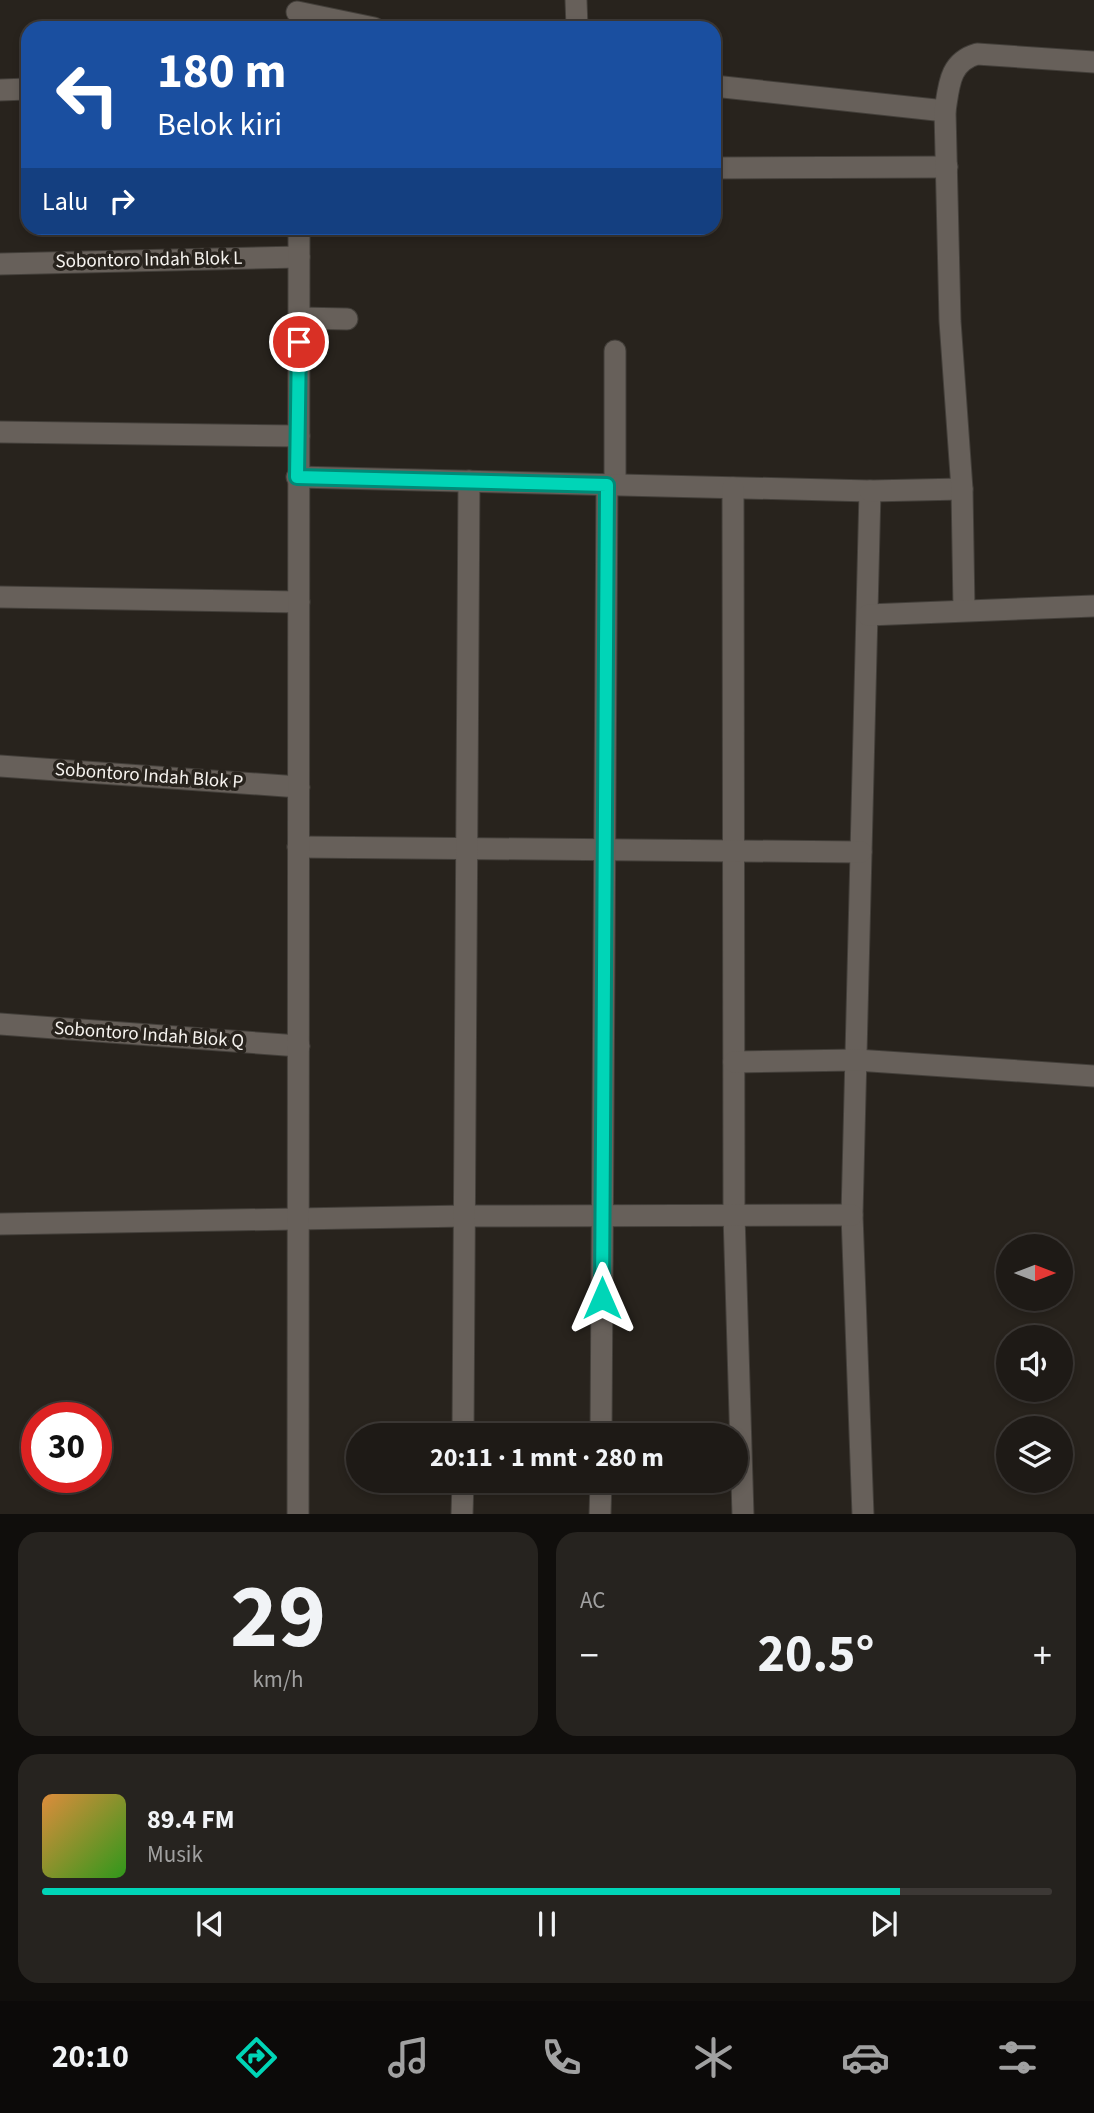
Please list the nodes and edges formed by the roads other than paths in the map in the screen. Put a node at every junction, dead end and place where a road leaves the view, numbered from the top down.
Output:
1 (576, 0) edge
2 (297, 13) edge
3 (338, 21) edge
4 (577, 21) edge
5 (1094, 62) edge
6 (721, 87) edge
7 (21, 89) edge
8 (0, 90) edge
9 (945, 111) junction
10 (947, 167) junction
11 (721, 168) edge
12 (299, 235) edge
13 (299, 257) junction
14 (0, 264) edge
15 (299, 318) junction
16 (347, 319) dead end
17 (615, 351) dead end
18 (0, 432) edge
19 (299, 436) junction
20 (297, 477) junction
21 (469, 481) junction
22 (611, 484) junction
23 (733, 488) junction
24 (962, 488) junction
25 (870, 491) junction
26 (0, 597) edge
27 (299, 602) junction
28 (1094, 606) edge
29 (964, 610) junction
30 (868, 615) junction
31 (0, 766) edge
32 (299, 787) junction
33 (298, 847) junction
34 (467, 849) junction
35 (605, 850) junction
36 (733, 851) junction
37 (861, 852) junction
38 (0, 1024) edge
39 (299, 1045) junction
40 (856, 1060) junction
41 (734, 1062) junction
42 (1094, 1076) edge
43 (734, 1215) junction
44 (852, 1215) junction
45 (465, 1216) junction
46 (603, 1216) junction
47 (298, 1220) junction
48 (0, 1224) edge
49 (463, 1423) edge
50 (601, 1423) edge
51 (463, 1493) edge
52 (601, 1493) edge
53 (298, 1514) edge
54 (462, 1514) edge
55 (600, 1514) edge
56 (743, 1514) edge
57 (863, 1514) edge

1 - 4 street
2 - 3 street
5 - 9 street
6 - 9 street
7 - 8 street
9 - 10 street
10 - 11 street
10 - 24 street
12 - 13 street
13 - 14 street, Sobontoro Indah Blok L
13 - 15 street
15 - 16 street
15 - 19 street
17 - 22 street
18 - 19 street
19 - 20 street
20 - 21 street
20 - 27 street
21 - 22 street
21 - 34 street
22 - 23 street
22 - 35 street
23 - 25 street
23 - 36 street
24 - 25 street
24 - 29 street
25 - 30 street
26 - 27 street
27 - 32 street
28 - 29 street
29 - 30 street
30 - 37 street
31 - 32 street, Sobontoro Indah Blok P
32 - 33 street
33 - 34 street
33 - 39 street
34 - 35 street
34 - 45 street
35 - 36 street
35 - 46 street
36 - 37 street
36 - 41 street
37 - 40 street
38 - 39 street, Sobontoro Indah Blok Q
39 - 47 street
40 - 41 street
40 - 42 street
40 - 44 street
41 - 43 street
43 - 44 street
43 - 46 street
43 - 56 street
44 - 57 street
45 - 46 street
45 - 47 street
45 - 49 street
46 - 50 street
47 - 48 street
47 - 53 street
51 - 54 street
52 - 55 street

